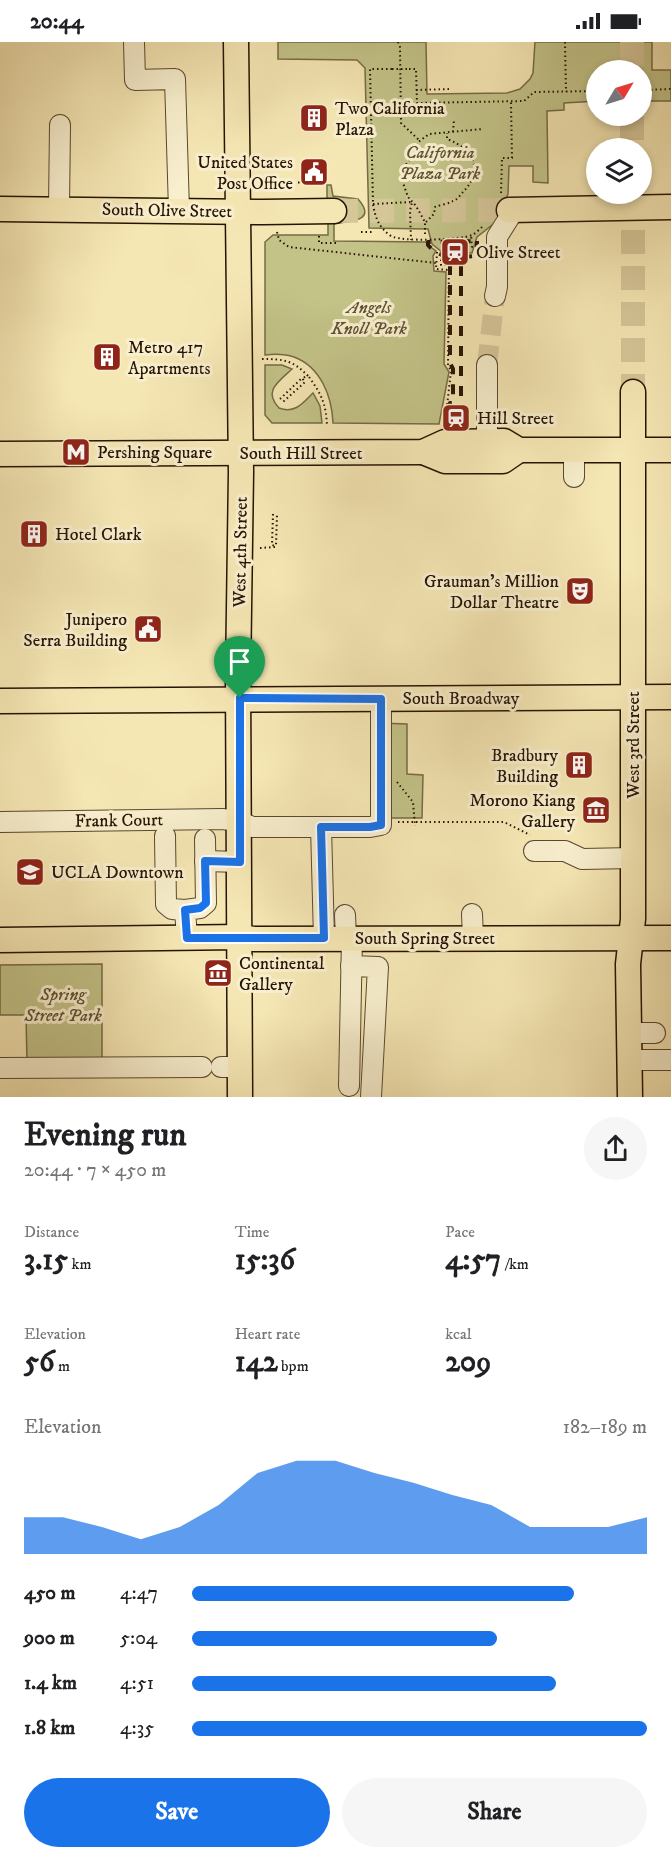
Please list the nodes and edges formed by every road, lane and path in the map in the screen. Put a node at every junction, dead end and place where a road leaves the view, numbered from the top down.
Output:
1 (134, 42) edge
2 (236, 42) edge
3 (398, 42) edge
4 (565, 42) edge
5 (452, 89) dead end
6 (671, 89) edge
7 (416, 90) junction
8 (652, 90) edge
9 (586, 91) edge
10 (566, 92) junction
11 (511, 101) junction
12 (454, 120) dead end
13 (60, 125) dead end
14 (483, 129) dead end
15 (453, 132) junction
16 (447, 133) junction
17 (420, 141) junction
18 (327, 182) dead end
19 (262, 183) dead end
20 (412, 202) junction
21 (373, 204) junction
22 (508, 205) junction
23 (671, 207) edge
24 (59, 208) junction
25 (0, 209) edge
26 (179, 210) junction
27 (238, 211) junction
28 (334, 211) tunnel mouth
29 (425, 222) junction
30 (488, 223) dead end
31 (277, 232) dead end
32 (361, 232) dead end
33 (374, 232) dead end
34 (425, 234) dead end
35 (471, 235) junction
36 (319, 236) dead end
37 (411, 240) junction
38 (336, 241) dead end
39 (467, 248) dead end
40 (437, 252) dead end
41 (441, 255) dead end
42 (435, 263) junction
43 (448, 270) junction
44 (495, 296) tunnel mouth
45 (262, 359) dead end
46 (487, 364) tunnel mouth
47 (308, 376) junction
48 (302, 378) junction
49 (633, 392) tunnel mouth
50 (280, 399) dead end
51 (283, 402) dead end
52 (460, 409) dead end
53 (460, 420) dead end
54 (327, 426) dead end
55 (445, 427) dead end
56 (487, 442) junction
57 (519, 450) junction
58 (574, 450) junction
59 (633, 450) junction
60 (671, 450) edge
61 (239, 452) junction
62 (423, 452) junction
63 (0, 454) edge
64 (574, 477) dead end
65 (273, 514) dead end
66 (277, 515) dead end
67 (275, 546) junction
68 (260, 548) dead end
69 (633, 696) junction
70 (671, 697) edge
71 (240, 698) junction
72 (381, 699) junction
73 (0, 701) edge
74 (396, 780) dead end
75 (239, 821) junction
76 (415, 821) junction
77 (0, 822) edge
78 (415, 826) dead end
79 (321, 827) junction
80 (381, 831) junction
81 (165, 836) dead end
82 (205, 839) dead end
83 (533, 844) joint
84 (633, 858) junction
85 (205, 861) junction
86 (240, 862) junction
87 (185, 910) junction
88 (342, 932) junction
89 (631, 936) junction
90 (240, 937) junction
91 (187, 938) junction
92 (671, 938) edge
93 (0, 940) edge
94 (351, 966) junction
95 (655, 1033) dead end
96 (629, 1034) junction
97 (629, 1060) junction
98 (671, 1060) edge
99 (221, 1067) junction
100 (0, 1068) edge
101 (344, 1091) edge
102 (371, 1091) edge
103 (240, 1097) edge
104 (630, 1097) edge

1 - 26 lane
2 - 27 main road, West 4th Street
3 - 17 path
4 - 10 path
5 - 7 path
6 - 8 path
7 - 11 path
7 - 21 path, bridge
9 - 10 path
10 - 11 path
11 - 22 path
12 - 15 path
13 - 24 lane
14 - 15 path
15 - 16 path
16 - 17 path
16 - 29 path
17 - 20 path
18 - 19 path
20 - 21 path
20 - 29 path
20 - 37 path
21 - 37 path
22 - 23 main road
22 - 44 lane
24 - 25 main road, South Olive Street
24 - 26 main road, South Olive Street
26 - 27 main road, South Olive Street
27 - 28 main road, South Olive Street
27 - 61 main road, West 4th Street
29 - 34 path
30 - 35 path
31 - 42 path
32 - 33 path
35 - 37 path
35 - 39 path
36 - 38 path
40 - 42 path
41 - 43 path
42 - 43 path
43 - 55 path
45 - 47 path
46 - 56 lane
47 - 48 path
47 - 54 path
48 - 50 path
48 - 51 path
49 - 59 main road, West 3rd Street
52 - 53 path
56 - 57 main road, South Hill Street
56 - 62 main road, South Hill Street
57 - 58 main road, South Hill Street
57 - 62 main road, South Hill Street
58 - 59 main road, South Hill Street
58 - 64 lane
59 - 60 main road, South Hill Street
59 - 69 main road, West 3rd Street
61 - 62 main road, South Hill Street
61 - 63 main road, South Hill Street
61 - 71 main road, West 4th Street
65 - 67 path
66 - 67 path
67 - 68 path
69 - 70 main road, South Broadway
69 - 72 main road, South Broadway
69 - 84 main road, West 3rd Street
71 - 72 main road, South Broadway
71 - 73 main road, South Broadway
71 - 75 main road, West 4th Street
72 - 80 lane
74 - 76 path
75 - 77 lane, Frank Court
75 - 79 lane, Frank Court
75 - 86 main road, West 4th Street
76 - 78 path
76 - 80 path
76 - 83 path
79 - 80 lane, Frank Court
79 - 88 lane
81 - 87 lane
82 - 85 lane
83 - 84 lane
84 - 89 main road, West 3rd Street
85 - 86 lane
85 - 87 lane
86 - 90 main road, West 4th Street
87 - 91 lane
88 - 89 main road, South Spring Street
88 - 90 main road, South Spring Street
88 - 94 lane
89 - 92 main road, South Spring Street
89 - 96 main road, West 3rd Street
90 - 91 main road, South Spring Street
90 - 99 main road, West 4th Street
91 - 93 main road, South Spring Street
94 - 101 lane
94 - 102 lane
95 - 96 lane
96 - 97 main road, West 3rd Street
97 - 98 lane
97 - 104 main road, West 3rd Street
99 - 100 lane
99 - 103 main road, West 4th Street
101 - 102 lane

